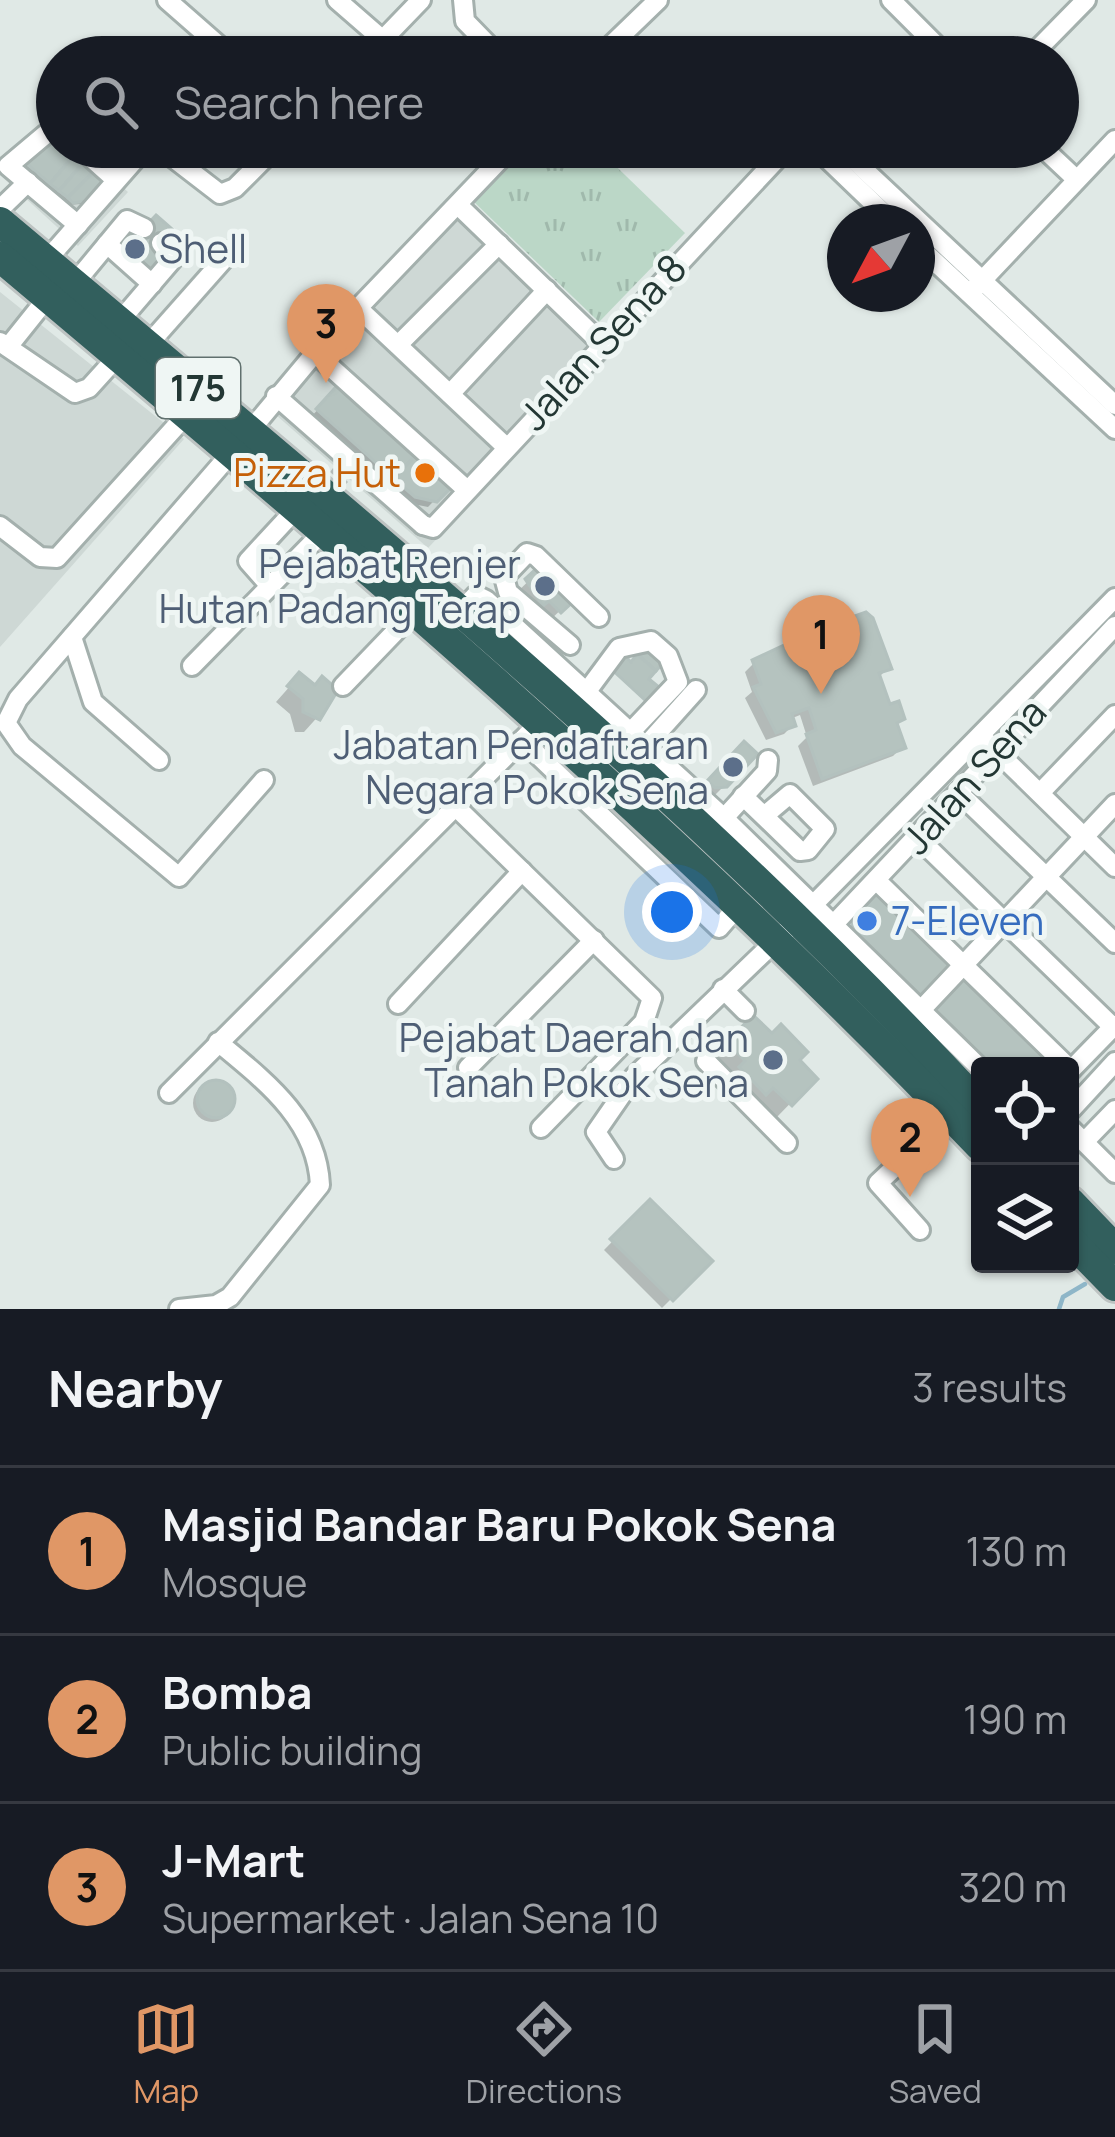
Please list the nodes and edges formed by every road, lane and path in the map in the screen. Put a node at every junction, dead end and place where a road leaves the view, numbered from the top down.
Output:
1 (167, 0) edge
2 (337, 0) edge
3 (421, 0) edge
4 (463, 0) edge
5 (658, 0) edge
6 (891, 0) edge
7 (1086, 0) edge
8 (208, 36) edge
9 (378, 36) edge
10 (387, 36) edge
11 (480, 36) edge
12 (621, 36) edge
13 (928, 36) edge
14 (1051, 36) edge
15 (1115, 140) edge
16 (36, 145) edge
17 (103, 168) edge
18 (127, 168) edge
19 (185, 168) edge
20 (255, 168) edge
21 (492, 168) edge
22 (768, 168) edge
23 (843, 168) edge
24 (847, 168) edge
25 (1064, 168) edge
26 (1076, 179) junction
27 (116, 180) junction
28 (28, 182) junction
29 (876, 204) edge
30 (458, 205) junction
31 (0, 209) edge
32 (0, 222) edge
33 (78, 225) junction
34 (144, 228) dead end
35 (161, 242) dead end
36 (107, 244) junction
37 (500, 244) junction
38 (232, 250) dead end
39 (0, 257) edge
40 (935, 258) edge
41 (46, 261) junction
42 (152, 284) junction
43 (975, 287) junction
44 (547, 290) junction
45 (61, 291) junction
46 (358, 308) junction
47 (119, 322) junction
48 (601, 343) junction
49 (4, 344) edge
50 (398, 345) junction
51 (133, 351) junction
52 (315, 353) junction
53 (450, 394) junction
54 (277, 396) junction
55 (1115, 405) edge
56 (187, 414) junction
57 (1115, 429) edge
58 (240, 442) junction
59 (505, 446) junction
60 (467, 490) junction
61 (298, 507) junction
62 (423, 525) junction
63 (0, 526) edge
64 (325, 530) junction
65 (395, 554) junction
66 (270, 586) junction
67 (1115, 598) edge
68 (417, 609) junction
69 (461, 610) junction
70 (529, 611) junction
71 (599, 616) dead end
72 (514, 626) junction
73 (1115, 626) edge
74 (72, 637) junction
75 (569, 645) dead end
76 (192, 666) dead end
77 (343, 686) dead end
78 (696, 690) dead end
79 (1115, 715) edge
80 (555, 717) junction
81 (980, 734) junction
82 (629, 744) junction
83 (995, 749) junction
84 (159, 760) dead end
85 (768, 760) dead end
86 (264, 780) dead end
87 (1040, 793) junction
88 (960, 794) junction
89 (743, 796) junction
90 (1115, 804) edge
91 (455, 806) junction
92 (764, 816) dead end
93 (724, 818) junction
94 (1082, 836) junction
95 (918, 838) junction
96 (1115, 867) edge
97 (522, 871) junction
98 (1046, 876) junction
99 (877, 881) junction
100 (1003, 920) junction
101 (795, 921) junction
102 (833, 925) junction
103 (594, 940) junction
104 (1115, 943) edge
105 (961, 965) junction
106 (723, 988) junction
107 (398, 1004) dead end
108 (920, 1010) junction
109 (746, 1011) dead end
110 (1114, 1026) edge
111 (218, 1042) junction
112 (1057, 1057) edge
113 (971, 1059) edge
114 (1079, 1059) edge
115 (706, 1061) dead end
116 (1115, 1062) edge
117 (468, 1067) dead end
118 (169, 1093) dead end
119 (971, 1097) edge
120 (1079, 1101) edge
121 (1115, 1110) edge
122 (541, 1128) dead end
123 (1079, 1134) edge
124 (971, 1135) edge
125 (1079, 1137) edge
126 (787, 1143) dead end
127 (912, 1151) dead end
128 (614, 1160) dead end
129 (1115, 1173) edge
130 (1079, 1211) edge
131 (920, 1230) dead end
132 (1079, 1249) edge
133 (1115, 1249) edge
134 (1115, 1286) edge
135 (178, 1309) edge

1 - 8 street
2 - 9 street
3 - 10 street
4 - 11 street
5 - 12 street
6 - 13 street
7 - 14 street
15 - 26 street
16 - 28 street
17 - 27 street
18 - 27 street
19 - 20 street
21 - 30 street
22 - 48 street, Jalan Sena 8
23 - 29 street
24 - 43 street
25 - 26 street
26 - 43 street
27 - 33 street
28 - 31 street
28 - 33 street
30 - 37 street
30 - 46 street
32 - 41 highway, 175
33 - 41 street
34 - 36 street
35 - 42 street
36 - 42 street
36 - 45 street
37 - 44 street
37 - 50 street
38 - 51 street
39 - 45 highway, 175
40 - 43 street
41 - 45 highway, 175
42 - 47 street
43 - 55 street
43 - 57 street
44 - 48 street
44 - 53 street
45 - 47 highway, 175
45 - 49 street
45 - 51 highway, 175
46 - 50 street
46 - 52 street
47 - 51 highway, 175
48 - 59 street, Jalan Sena 8
49 - 51 street
50 - 53 street
51 - 56 highway, 175
51 - 58 highway, 175
52 - 54 street
52 - 60 street
53 - 59 street
54 - 58 street
54 - 62 street
56 - 58 highway, 175
56 - 63 street
58 - 61 highway, 175
58 - 65 highway, 175
58 - 74 street
59 - 60 street, Jalan Sena 8
60 - 62 street, Jalan Sena 8
61 - 64 highway, 175
61 - 66 street
62 - 65 street, Jalan Sena 8
64 - 66 street
64 - 68 highway, 175
65 - 69 highway, 175
66 - 76 street
67 - 81 street
68 - 77 street
68 - 80 highway, 175
69 - 72 street
69 - 80 highway, 175
70 - 71 street
70 - 72 street
70 - 75 street
72 - 80 street
73 - 83 street, Jalan Sena
74 - 84 street
74 - 86 street
78 - 82 street
79 - 87 street
80 - 82 highway, 175
80 - 82 street
80 - 91 street
80 - 101 highway, 175
81 - 83 street
81 - 101 street
82 - 93 street
82 - 101 highway, 175
83 - 87 street
83 - 88 street, Jalan Sena
85 - 89 street
87 - 94 street
88 - 95 street, Jalan Sena
88 - 98 street
89 - 92 street
89 - 93 street
90 - 94 street
91 - 97 street
91 - 111 street
93 - 101 street
94 - 96 street
94 - 98 street
95 - 99 street, Jalan Sena
95 - 100 street
97 - 103 street
97 - 107 street
98 - 100 street
98 - 104 street
99 - 102 street, Jalan Sena
99 - 105 street
100 - 105 street
100 - 110 street
101 - 102 street
101 - 106 street
101 - 119 highway, 175
101 - 124 highway, 175
102 - 108 street
103 - 117 street
103 - 122 street
105 - 108 street
105 - 112 street
106 - 109 street
106 - 128 street
108 - 113 street
110 - 114 street
111 - 118 street
111 - 135 street
115 - 126 street
116 - 120 street
121 - 123 street
125 - 129 street
127 - 131 street
130 - 133 highway
132 - 134 highway

